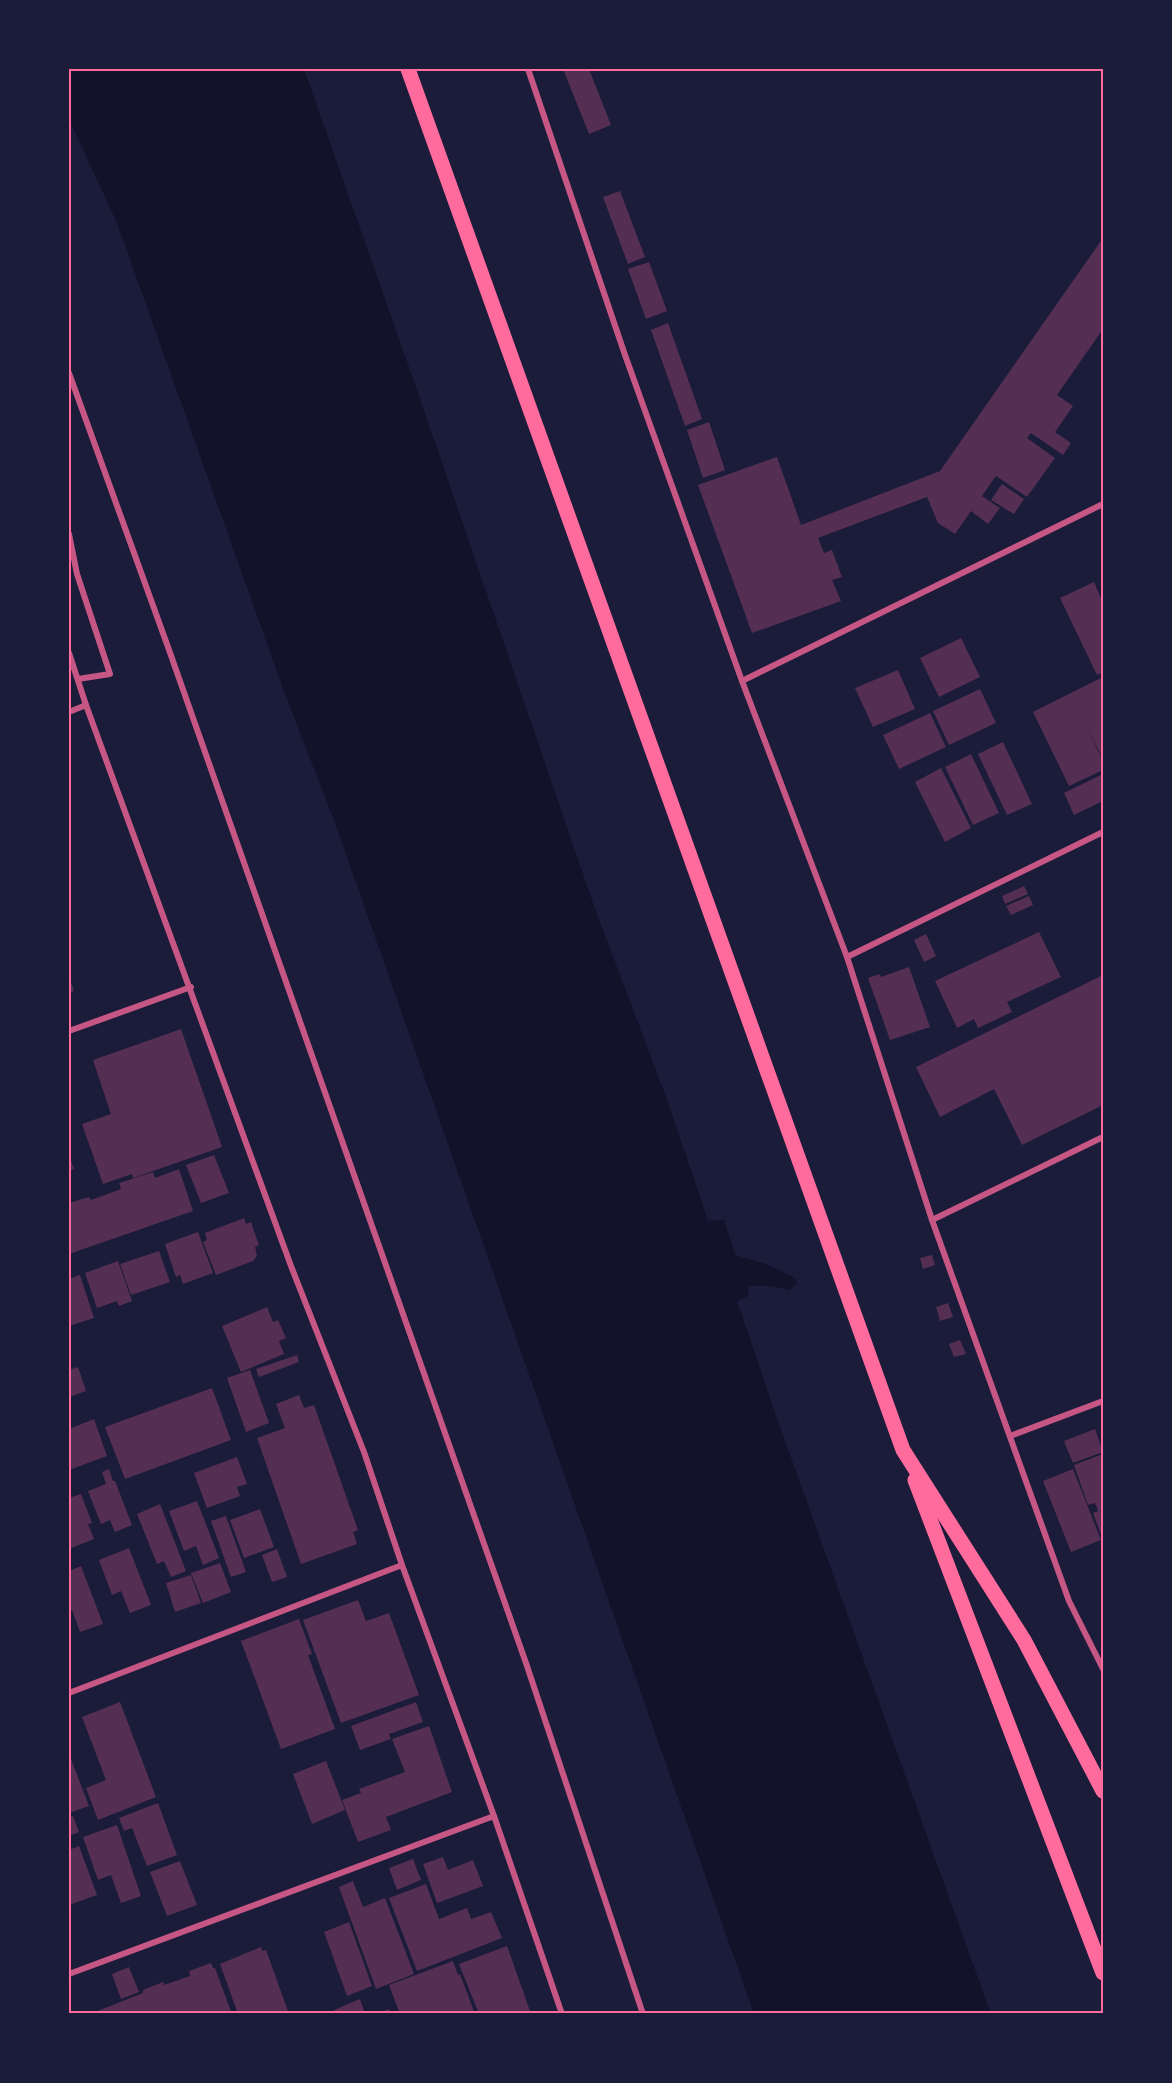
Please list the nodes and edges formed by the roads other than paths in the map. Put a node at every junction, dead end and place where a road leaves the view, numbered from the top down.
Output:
1 (408, 69) edge
2 (528, 69) edge
3 (69, 373) edge
4 (1103, 504) edge
5 (69, 534) edge
6 (69, 653) edge
7 (78, 679) junction
8 (742, 681) junction
9 (86, 705) junction
10 (69, 712) edge
11 (1103, 832) edge
12 (847, 957) junction
13 (191, 987) junction
14 (69, 1031) edge
15 (1103, 1137) edge
16 (932, 1220) junction
17 (1103, 1401) edge
18 (1010, 1436) junction
19 (903, 1450) junction
20 (402, 1565) junction
21 (1103, 1669) edge
22 (69, 1693) edge
23 (1103, 1791) edge
24 (494, 1816) junction
25 (1103, 1972) edge
26 (69, 1974) edge
27 (562, 2014) edge
28 (643, 2014) edge

1 - 19 main road
2 - 8 street
3 - 28 street
4 - 8 street
5 - 7 street
6 - 7 street
7 - 9 street
8 - 12 street
9 - 10 street
9 - 13 street
11 - 12 street
12 - 16 street
13 - 14 street
13 - 20 street
15 - 16 street
16 - 18 street
17 - 18 street
18 - 21 street
19 - 23 main road
19 - 25 main road
20 - 22 street
20 - 24 street
24 - 26 street
24 - 27 street

